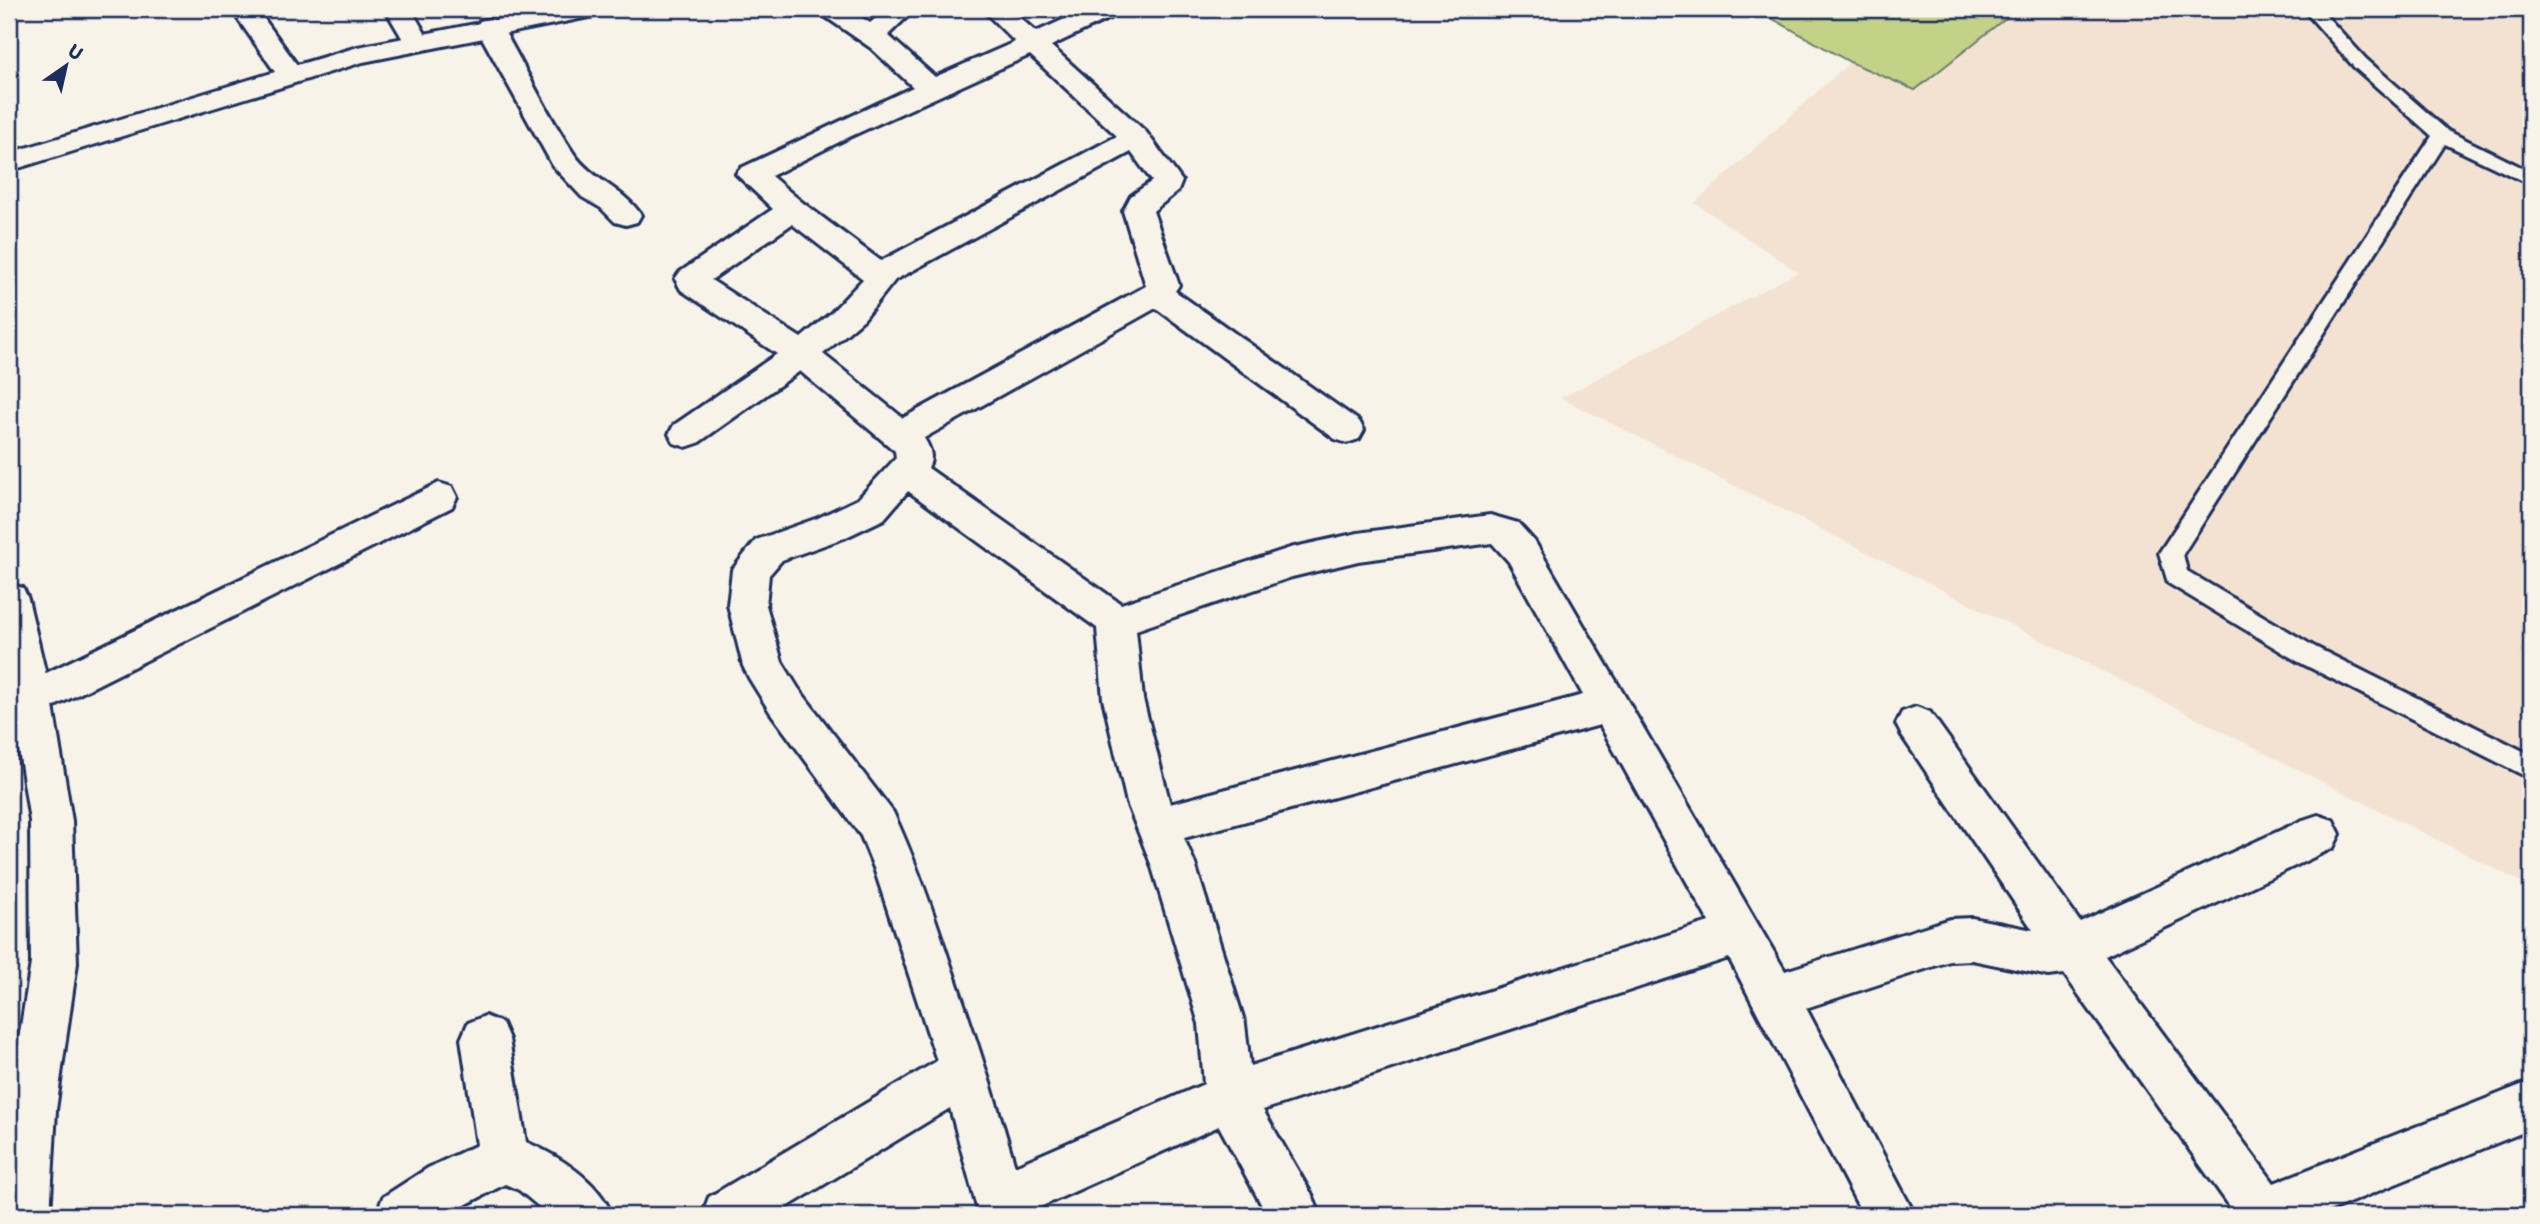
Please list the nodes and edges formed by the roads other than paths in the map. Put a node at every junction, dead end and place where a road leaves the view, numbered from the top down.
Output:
1 (244, 9) edge
2 (398, 9) edge
3 (589, 9) edge
4 (832, 9) edge
5 (902, 9) edge
6 (995, 9) edge
7 (1107, 9) edge
8 (2311, 9) edge
9 (489, 27) junction
10 (872, 36) junction
11 (417, 42) junction
12 (1035, 44) junction
13 (290, 74) junction
14 (933, 90) junction
15 (2442, 135) junction
16 (1136, 138) junction
17 (9, 162) edge
18 (2531, 179) edge
19 (792, 210) junction
20 (626, 215) dead end
21 (879, 275) junction
22 (1157, 293) junction
23 (801, 354) junction
24 (1347, 430) dead end
25 (686, 434) dead end
26 (904, 453) junction
27 (439, 497) dead end
28 (9, 599) edge
29 (1116, 621) junction
30 (20, 705) edge
31 (1610, 705) junction
32 (1916, 723) dead end
33 (2531, 768) edge
34 (1159, 826) junction
35 (2318, 834) dead end
36 (1738, 934) junction
37 (2071, 947) junction
38 (1773, 996) junction
39 (485, 1039) dead end
40 (964, 1072) junction
41 (1229, 1097) junction
42 (2531, 1105) edge
43 (20, 1117) edge
44 (504, 1158) junction
45 (1002, 1207) edge
46 (2266, 1214) edge
47 (24, 1215) edge
48 (401, 1215) edge
49 (587, 1215) edge
50 (727, 1215) edge
51 (1295, 1215) edge
52 (1890, 1215) edge

1 - 13 street
2 - 11 street
3 - 9 street
4 - 10 street
5 - 10 street
6 - 12 street
7 - 12 street
8 - 15 lane
9 - 11 street
9 - 20 street
10 - 14 street
11 - 13 street
12 - 14 street
12 - 16 street
13 - 17 street
14 - 19 street
15 - 18 lane
15 - 33 lane
16 - 21 street
16 - 22 street
19 - 21 street
19 - 23 street
21 - 23 street
22 - 24 street
22 - 26 street
23 - 25 street
23 - 26 street
26 - 29 street
26 - 40 street
27 - 30 street
28 - 30 street
29 - 31 street
29 - 34 street
30 - 43 street
31 - 34 street
31 - 36 street
32 - 37 street
34 - 41 street
35 - 37 street
36 - 38 street
36 - 41 street
37 - 38 street
37 - 46 street
38 - 52 street
39 - 44 street
40 - 45 street
40 - 50 street
41 - 45 street
41 - 51 street
42 - 46 street
43 - 47 street
44 - 48 street
44 - 49 street

